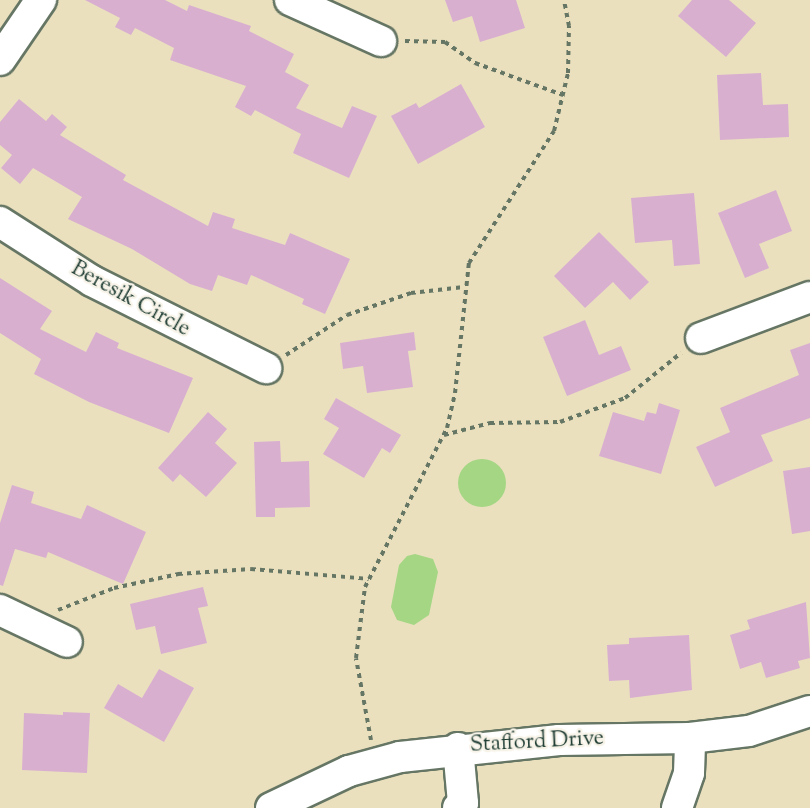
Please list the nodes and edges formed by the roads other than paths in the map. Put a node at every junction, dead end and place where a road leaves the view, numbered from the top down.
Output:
1 (41, 0) edge
2 (290, 0) edge
3 (381, 41) road end
4 (0, 60) edge
5 (0, 222) edge
6 (810, 297) edge
7 (701, 338) road end
8 (266, 368) road end
9 (13, 616) edge
10 (67, 642) dead end
11 (810, 711) edge
12 (690, 738) junction
13 (458, 748) junction
14 (271, 808) edge
15 (458, 808) edge
16 (677, 808) edge

1 - 4 street
2 - 3 street
5 - 8 street, Beresik Circle
6 - 7 street
9 - 10 street
11 - 12 street, Stafford Drive
12 - 13 street, Stafford Drive
12 - 16 street
13 - 14 street, Stafford Drive
13 - 15 street

